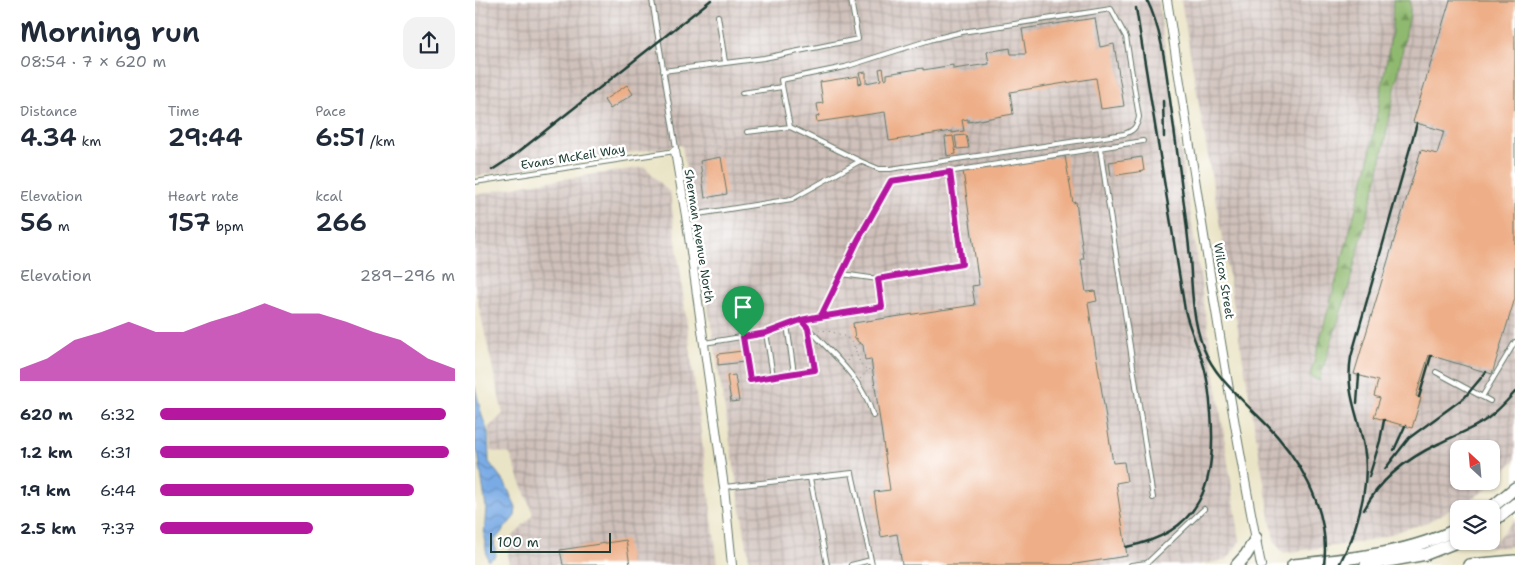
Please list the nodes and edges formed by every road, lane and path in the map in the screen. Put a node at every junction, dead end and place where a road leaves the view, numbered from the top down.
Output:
1 (652, 0) edge
2 (851, 0) edge
3 (1167, 0) edge
4 (718, 16) dead end
5 (725, 62) junction
6 (663, 71) junction
7 (783, 87) junction
8 (742, 93) dead end
9 (790, 127) junction
10 (747, 132) dead end
11 (1143, 141) dead end
12 (1100, 148) junction
13 (675, 151) junction
14 (860, 161) junction
15 (950, 172) junction
16 (475, 182) edge
17 (686, 216) junction
18 (842, 274) junction
19 (878, 279) junction
20 (821, 316) junction
21 (801, 320) junction
22 (787, 325) junction
23 (808, 328) junction
24 (766, 333) junction
25 (743, 337) junction
26 (1515, 342) edge
27 (859, 343) dead end
28 (704, 344) junction
29 (855, 349) junction
30 (843, 365) junction
31 (872, 369) dead end
32 (868, 370) junction
33 (1436, 372) dead end
34 (794, 373) junction
35 (773, 376) junction
36 (857, 382) junction
37 (1482, 396) junction
38 (1490, 401) dead end
39 (873, 416) dead end
40 (810, 478) junction
41 (724, 487) junction
42 (1515, 488) edge
43 (1153, 498) dead end
44 (1500, 501) edge
45 (1515, 504) edge
46 (1204, 509) dead end
47 (1500, 516) edge
48 (1450, 532) edge
49 (1255, 538) junction
50 (1450, 545) edge
51 (871, 560) junction
52 (1515, 561) edge
53 (1485, 564) edge
54 (732, 565) edge
55 (827, 565) edge
56 (851, 565) edge
57 (872, 565) edge
58 (1131, 565) edge
59 (1237, 565) edge
60 (1261, 565) edge
61 (1293, 565) edge
62 (1366, 565) edge
63 (1469, 565) edge

1 - 6 lane, Sherman Avenue North
2 - 5 lane
3 - 49 street, Wilcox Street
4 - 5 lane
5 - 6 lane
6 - 13 lane, Sherman Avenue North
7 - 8 lane
7 - 9 lane
7 - 14 lane
9 - 10 lane
9 - 14 lane
11 - 12 lane
12 - 15 lane
12 - 43 lane
13 - 16 lane, Evans McKeil Way
13 - 17 street, Sherman Avenue North
14 - 17 lane
15 - 18 lane
15 - 19 lane
17 - 28 street, Sherman Avenue North
18 - 19 lane
18 - 20 lane
19 - 20 lane
20 - 21 lane
21 - 22 lane
21 - 23 lane
22 - 24 lane
22 - 34 lane
23 - 29 path
23 - 30 lane
23 - 34 lane
24 - 25 lane
24 - 35 lane
25 - 28 lane
25 - 35 lane
26 - 37 lane
27 - 29 path
28 - 41 street, Sherman Avenue North
29 - 30 path
29 - 32 path
30 - 36 lane
31 - 32 path
32 - 36 path
33 - 37 lane
34 - 35 lane
36 - 39 lane
37 - 38 lane
40 - 41 lane
40 - 51 lane
40 - 55 lane
41 - 54 street, Sherman Avenue North
42 - 44 street
45 - 47 street
46 - 58 lane
48 - 61 street
49 - 59 street
49 - 60 street, Wilcox Street
50 - 62 street
51 - 56 lane
51 - 57 lane
52 - 53 street
53 - 63 street

